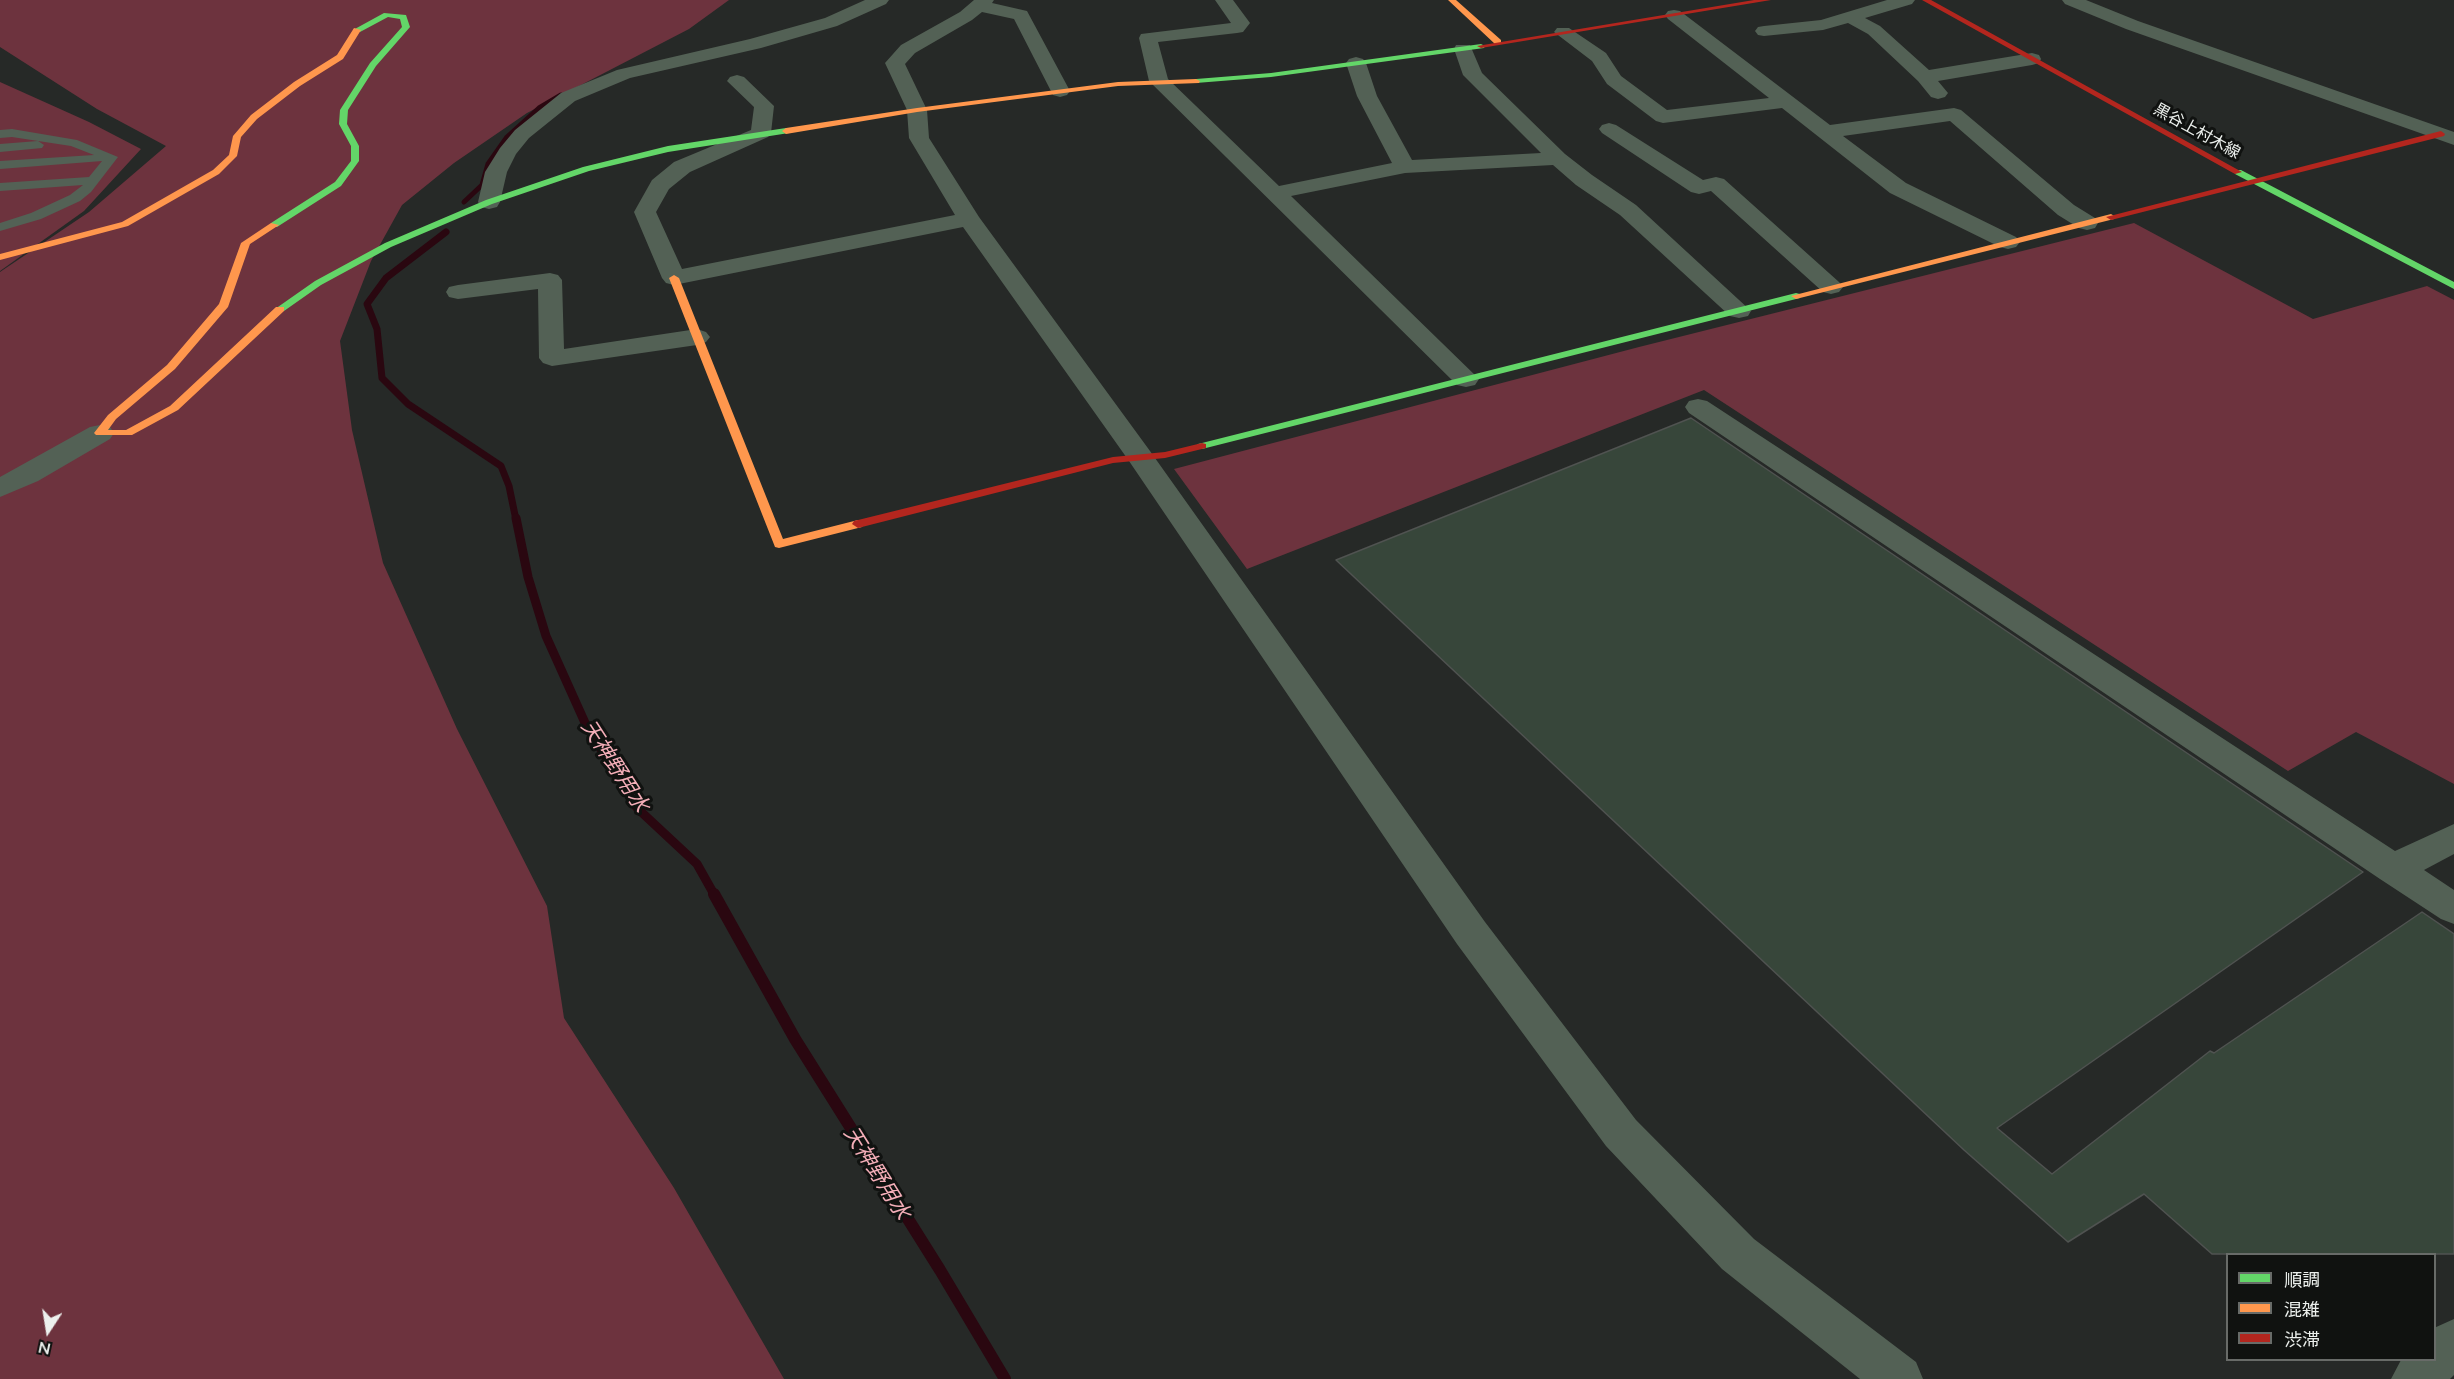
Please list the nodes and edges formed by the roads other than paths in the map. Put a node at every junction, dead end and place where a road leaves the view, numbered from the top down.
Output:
1 (880, 0) edge
2 (1224, 0) edge
3 (1452, 0) edge
4 (1767, 0) edge
5 (1906, 0) edge
6 (1926, 0) edge
7 (2071, 0) edge
8 (983, 3) edge
9 (1728, 3) edge
10 (1852, 8) edge
11 (1674, 15) junction
12 (1764, 31) dead end
13 (1563, 32) junction
14 (1498, 42) junction
15 (1463, 49) junction
16 (2032, 59) junction
17 (1356, 63) junction
18 (1925, 77) junction
19 (737, 81) dead end
20 (1159, 81) junction
21 (1060, 91) junction
22 (1786, 102) junction
23 (917, 110) junction
24 (1954, 114) junction
25 (1609, 129) dead end
26 (1825, 132) junction
27 (761, 133) junction
28 (0, 134) edge
29 (2448, 137) edge
30 (73, 142) junction
31 (0, 148) edge
32 (112, 157) junction
33 (1558, 158) junction
34 (0, 165) edge
35 (1405, 167) junction
36 (94, 180) junction
37 (2255, 182) junction
38 (0, 187) edge
39 (1275, 194) junction
40 (489, 202) junction
41 (969, 219) junction
42 (2087, 222) junction
43 (0, 227) edge
44 (2008, 242) junction
45 (0, 257) edge
46 (674, 278) junction
47 (2454, 286) edge
48 (1831, 287) junction
49 (458, 292) dead end
50 (1739, 311) junction
51 (697, 337) junction
52 (1466, 379) junction
53 (1698, 407) dead end
54 (100, 433) junction
55 (1140, 457) junction
56 (0, 488) edge
57 (2454, 838) edge
58 (2392, 869) junction
59 (2454, 909) edge
60 (2454, 1342) edge
61 (2436, 1359) edge
62 (2434, 1361) edge
63 (1899, 1379) edge
64 (2415, 1379) edge

1 - 40 street
2 - 20 street
3 - 14 street
4 - 9 street
5 - 10 street
6 - 16 street, 黒谷上村木線
7 - 29 street
8 - 21 street
8 - 23 street
9 - 11 street
10 - 12 street
10 - 18 street
11 - 13 street
11 - 22 street
13 - 14 street
13 - 22 street
14 - 15 street
15 - 17 street
15 - 33 street
16 - 18 street
16 - 37 street, 黒谷上村木線
17 - 20 street
17 - 35 street
18 - 24 street
19 - 27 street
20 - 21 street
20 - 39 street
21 - 23 street
22 - 26 street
23 - 27 street
23 - 41 street
24 - 26 street
24 - 42 street
25 - 48 street
26 - 44 street
27 - 40 street
27 - 46 street
28 - 30 lane
29 - 37 street
30 - 31 lane
30 - 32 lane
32 - 34 lane
32 - 36 lane
33 - 35 street
33 - 50 street
35 - 39 street
36 - 38 lane
36 - 43 lane
37 - 42 street
37 - 47 street, 黒谷上村木線
39 - 52 street
40 - 54 street
41 - 46 street
41 - 55 street
42 - 44 street
44 - 48 street
45 - 54 street
46 - 51 street
48 - 50 street
49 - 51 street
50 - 52 street
51 - 55 street
52 - 55 street
53 - 58 street
54 - 56 street
55 - 63 street
57 - 58 street
58 - 59 street
60 - 61 street
62 - 64 street

